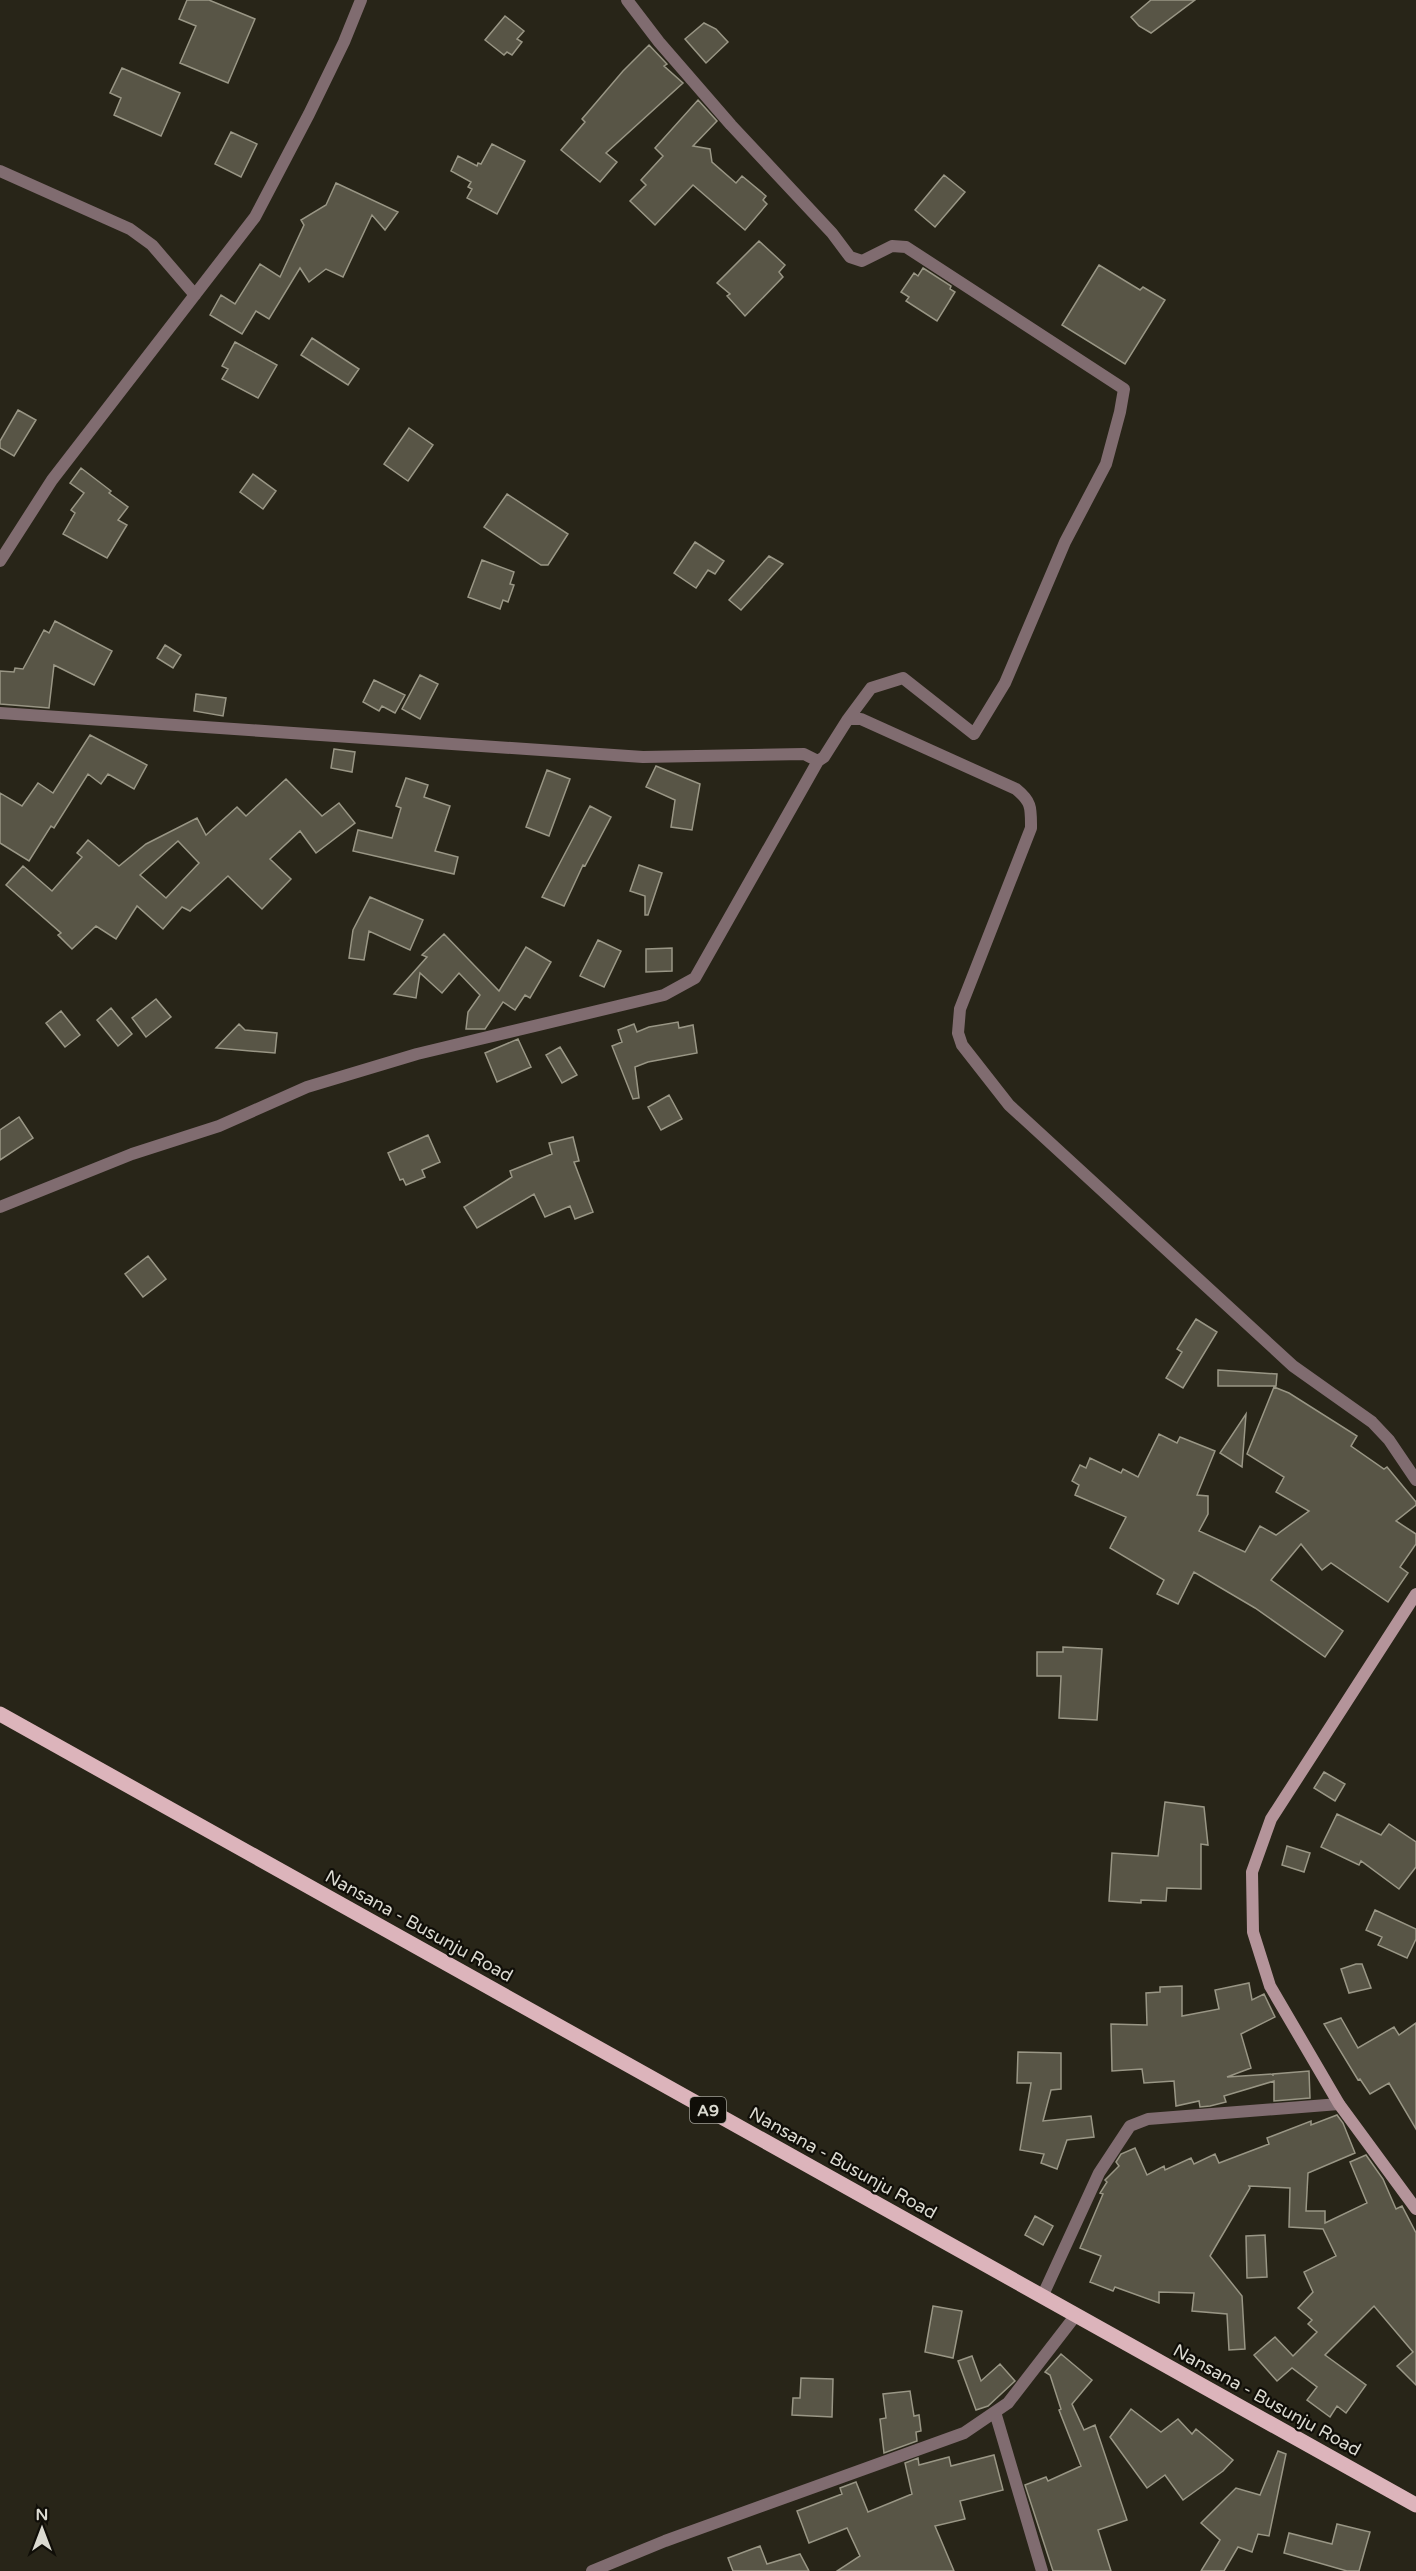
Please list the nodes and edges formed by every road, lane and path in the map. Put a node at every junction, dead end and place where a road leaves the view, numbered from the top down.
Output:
1 (361, 0) edge
2 (627, 0) edge
3 (0, 171) edge
4 (195, 295) junction
5 (0, 561) edge
6 (0, 713) edge
7 (848, 719) junction
8 (818, 761) junction
9 (0, 1207) edge
10 (1416, 1480) edge
11 (1416, 1594) edge
12 (0, 1714) edge
13 (1340, 2104) junction
14 (1416, 2209) edge
15 (1042, 2297) junction
16 (1076, 2315) junction
17 (995, 2412) junction
18 (1416, 2505) edge
19 (592, 2571) edge
20 (1042, 2571) edge

1 - 4 street
2 - 7 street
3 - 4 street
4 - 5 street
6 - 8 street
7 - 8 street
7 - 10 street
8 - 9 street
11 - 13 street
12 - 15 main road, Nansana - Busunju Road / A9
13 - 14 street
13 - 15 street
15 - 16 main road, Nansana - Busunju Road / A9
16 - 17 street
16 - 18 main road, Nansana - Busunju Road / A9
17 - 19 street
17 - 20 street

